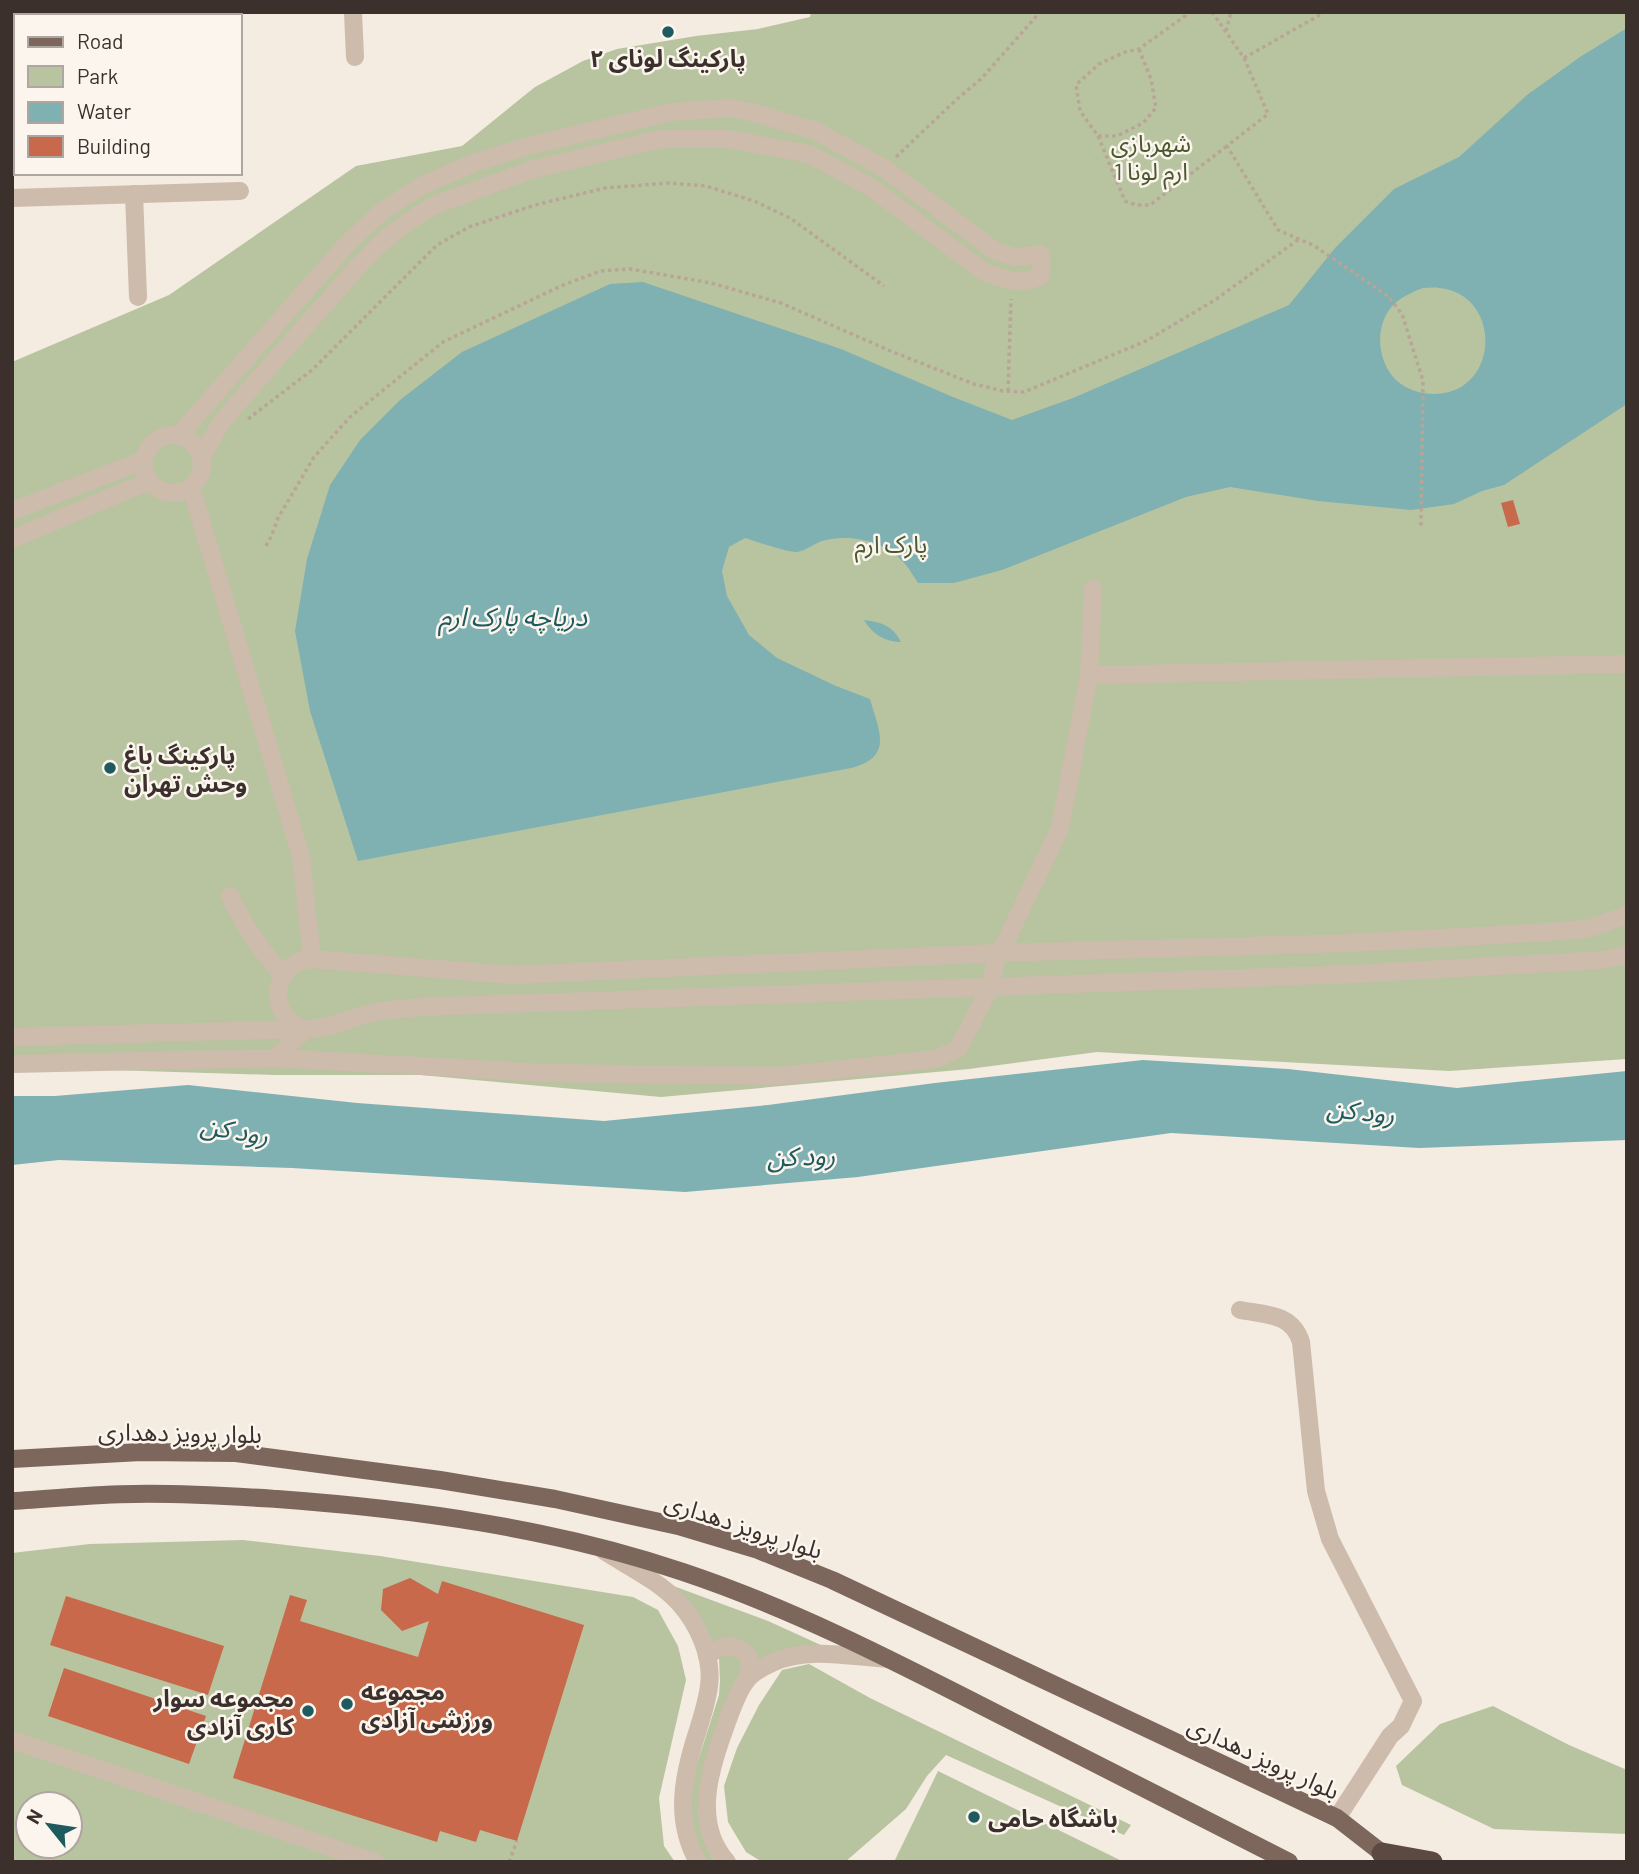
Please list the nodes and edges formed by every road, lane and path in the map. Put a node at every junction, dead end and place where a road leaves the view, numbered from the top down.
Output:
1 (353, 12) edge
2 (1040, 12) edge
3 (1192, 12) edge
4 (1212, 12) edge
5 (1231, 12) edge
6 (1325, 12) edge
7 (1184, 14) edge
8 (1226, 32) junction
9 (1139, 49) junction
10 (355, 57) dead end
11 (1244, 58) junction
12 (1098, 136) junction
13 (528, 146) junction
14 (1227, 146) junction
15 (884, 168) junction
16 (534, 169) junction
17 (872, 188) junction
18 (240, 191) dead end
19 (134, 194) junction
20 (12, 198) edge
21 (1299, 239) junction
22 (1012, 281) junction
23 (884, 286) dead end
24 (138, 297) dead end
25 (1008, 391) junction
26 (219, 426) junction
27 (179, 435) junction
28 (202, 457) junction
29 (144, 460) junction
30 (149, 481) junction
31 (191, 487) junction
32 (12, 510) edge
33 (1421, 527) dead end
34 (12, 539) edge
35 (266, 546) dead end
36 (1093, 589) dead end
37 (1627, 664) edge
38 (1089, 676) junction
39 (230, 895) dead end
40 (1627, 915) edge
41 (1351, 943) junction
42 (997, 953) junction
43 (1627, 955) edge
44 (312, 959) junction
45 (1355, 974) junction
46 (283, 975) junction
47 (991, 986) junction
48 (306, 1029) junction
49 (12, 1037) edge
50 (275, 1058) junction
51 (12, 1064) edge
52 (1240, 1310) dead end
53 (12, 1459) edge
54 (12, 1501) edge
55 (598, 1547) junction
56 (707, 1656) junction
57 (890, 1660) junction
58 (746, 1681) junction
59 (12, 1740) edge
60 (1337, 1818) junction
61 (517, 1841) dead end
62 (1390, 1858) edge
63 (375, 1862) edge
64 (509, 1862) edge
65 (698, 1862) edge
66 (727, 1862) edge
67 (1289, 1862) edge
68 (1432, 1862) edge

1 - 10 street
2 - 15 path
3 - 7 path
4 - 8 path
5 - 8 path
6 - 11 path
7 - 9 path
8 - 11 path
9 - 12 path
9 - 12 path
11 - 14 path
12 - 14 path
13 - 15 street
13 - 16 street
13 - 27 street
14 - 21 path
15 - 17 street
15 - 22 street
16 - 17 street
16 - 26 street
17 - 22 street
18 - 19 street
19 - 20 street
19 - 24 street
21 - 25 path
21 - 33 path
22 - 25 path
23 - 26 path
25 - 35 path
26 - 28 street
27 - 28 street
27 - 29 street
28 - 31 street
29 - 30 street
29 - 32 street
30 - 31 street
30 - 34 street
31 - 44 street
36 - 38 street
37 - 38 street
38 - 42 street
39 - 46 street
40 - 41 street
41 - 42 street
41 - 45 street
42 - 44 street
42 - 47 street
43 - 45 street
44 - 46 street
45 - 47 street
46 - 48 street
47 - 48 street
47 - 50 street
48 - 49 street
48 - 50 street
50 - 51 street
52 - 60 street
53 - 60 main road, بلوار پرویز دهداری
54 - 55 main road
55 - 56 street
55 - 57 main road
56 - 58 street
56 - 65 street
57 - 58 street
57 - 67 main road
58 - 66 street
59 - 63 street
60 - 62 main road, بلوار پرویز دهداری
61 - 64 path
62 - 68 highway

